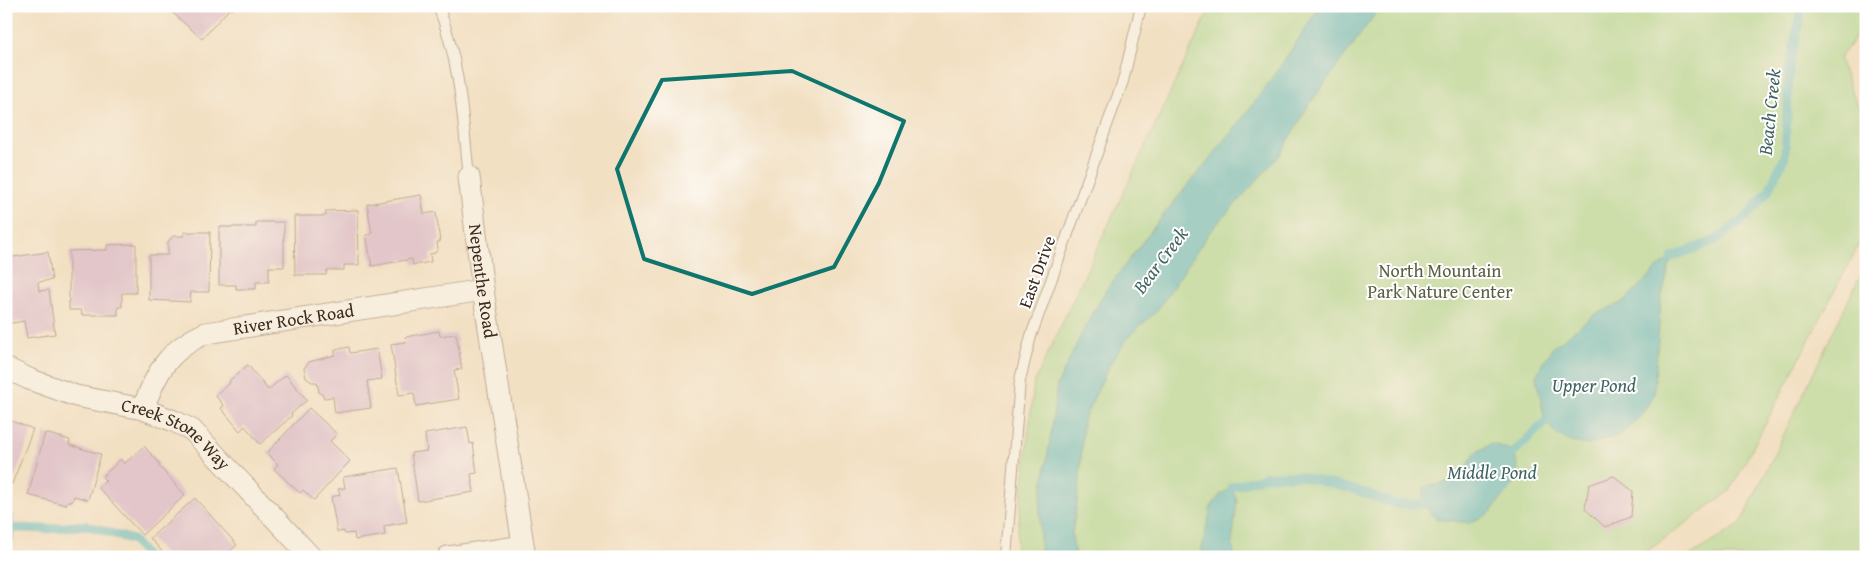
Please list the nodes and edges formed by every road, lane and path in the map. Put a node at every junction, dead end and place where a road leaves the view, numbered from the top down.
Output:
1 (438, 6) edge
2 (1142, 6) edge
3 (469, 177) joint
4 (483, 290) junction
5 (6, 368) edge
6 (143, 409) junction
7 (524, 551) edge
8 (311, 557) edge
9 (448, 557) edge
10 (1006, 557) edge

1 - 3 lane, Nepenthe Road
2 - 10 lane, East Drive
3 - 4 street, Nepenthe Road
4 - 6 street, River Rock Road
4 - 7 street, Nepenthe Road
5 - 6 street, Creek Stone Way
6 - 8 street, Creek Stone Way
7 - 9 street

